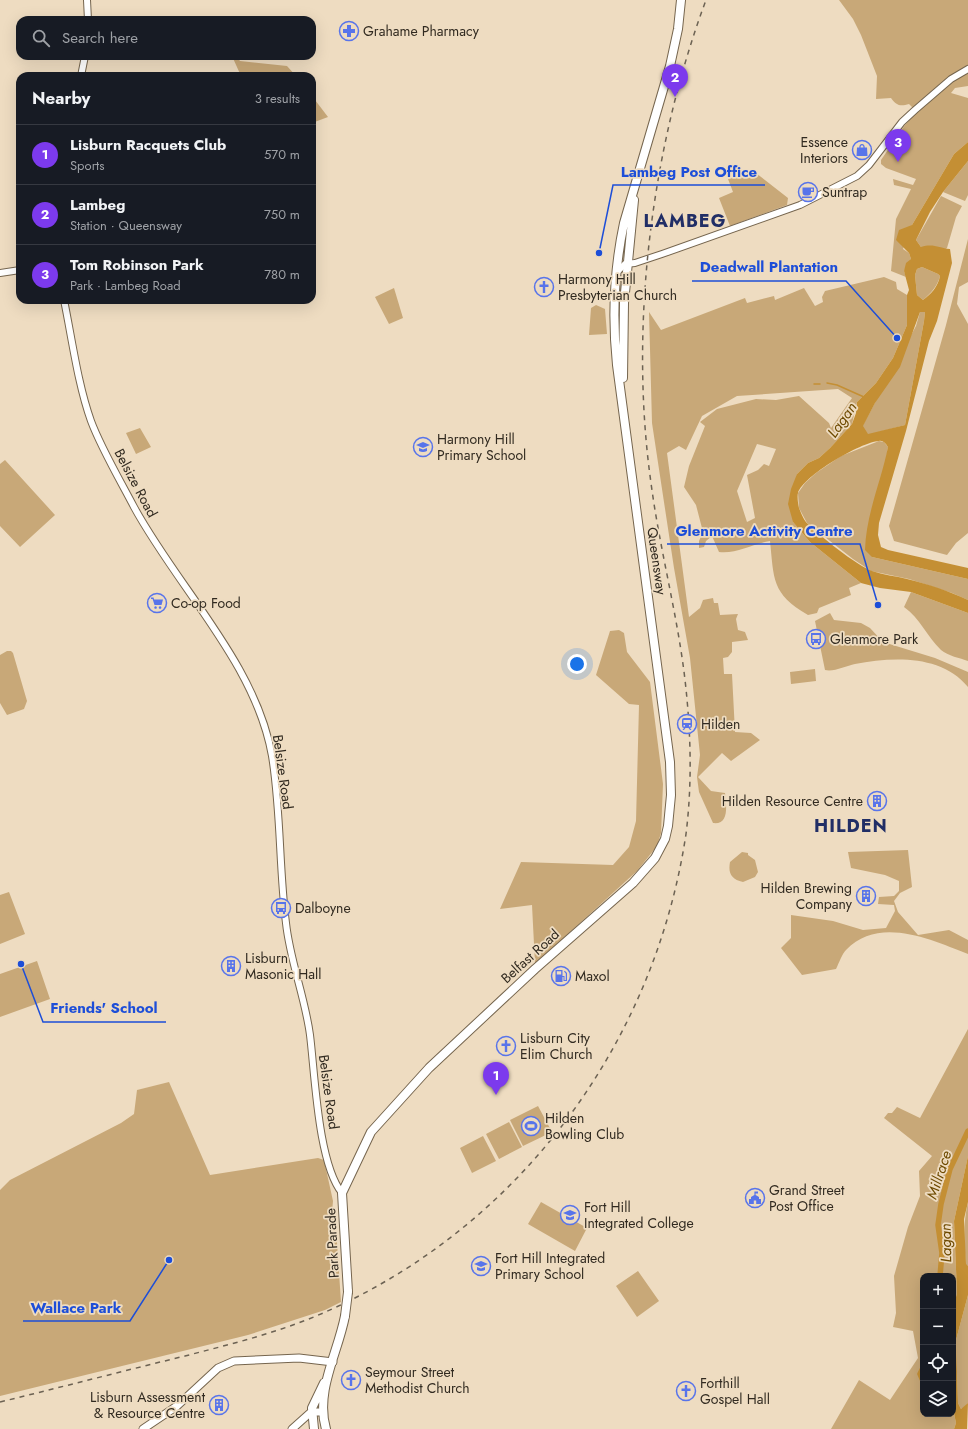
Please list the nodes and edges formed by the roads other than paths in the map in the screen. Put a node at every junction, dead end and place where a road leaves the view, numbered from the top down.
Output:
1 (87, 0) edge
2 (681, 0) edge
3 (88, 16) edge
4 (84, 60) edge
5 (968, 69) edge
6 (82, 72) edge
7 (636, 187) junction
8 (618, 256) junction
9 (626, 264) junction
10 (16, 271) edge
11 (616, 272) junction
12 (0, 273) edge
13 (65, 304) edge
14 (623, 410) junction
15 (664, 716) joint
16 (342, 1193) junction
17 (333, 1362) junction
18 (317, 1412) junction
19 (143, 1429) edge
20 (292, 1429) edge
21 (314, 1429) edge
22 (326, 1429) edge

1 - 3 street
2 - 7 highway, Queensway
4 - 6 street
5 - 9 street
7 - 8 highway, Queensway
7 - 9 highway, Queensway
8 - 9 street
8 - 11 highway, Queensway
9 - 11 street
9 - 14 highway, Queensway
10 - 12 street
11 - 14 highway, Queensway
13 - 16 street, Belsize Road
14 - 15 highway, Queensway
15 - 16 highway, Belfast Road
16 - 17 highway, Park Parade, bridge
17 - 18 highway, Park Parade
17 - 19 main road
18 - 20 main road
18 - 21 highway
18 - 22 highway

